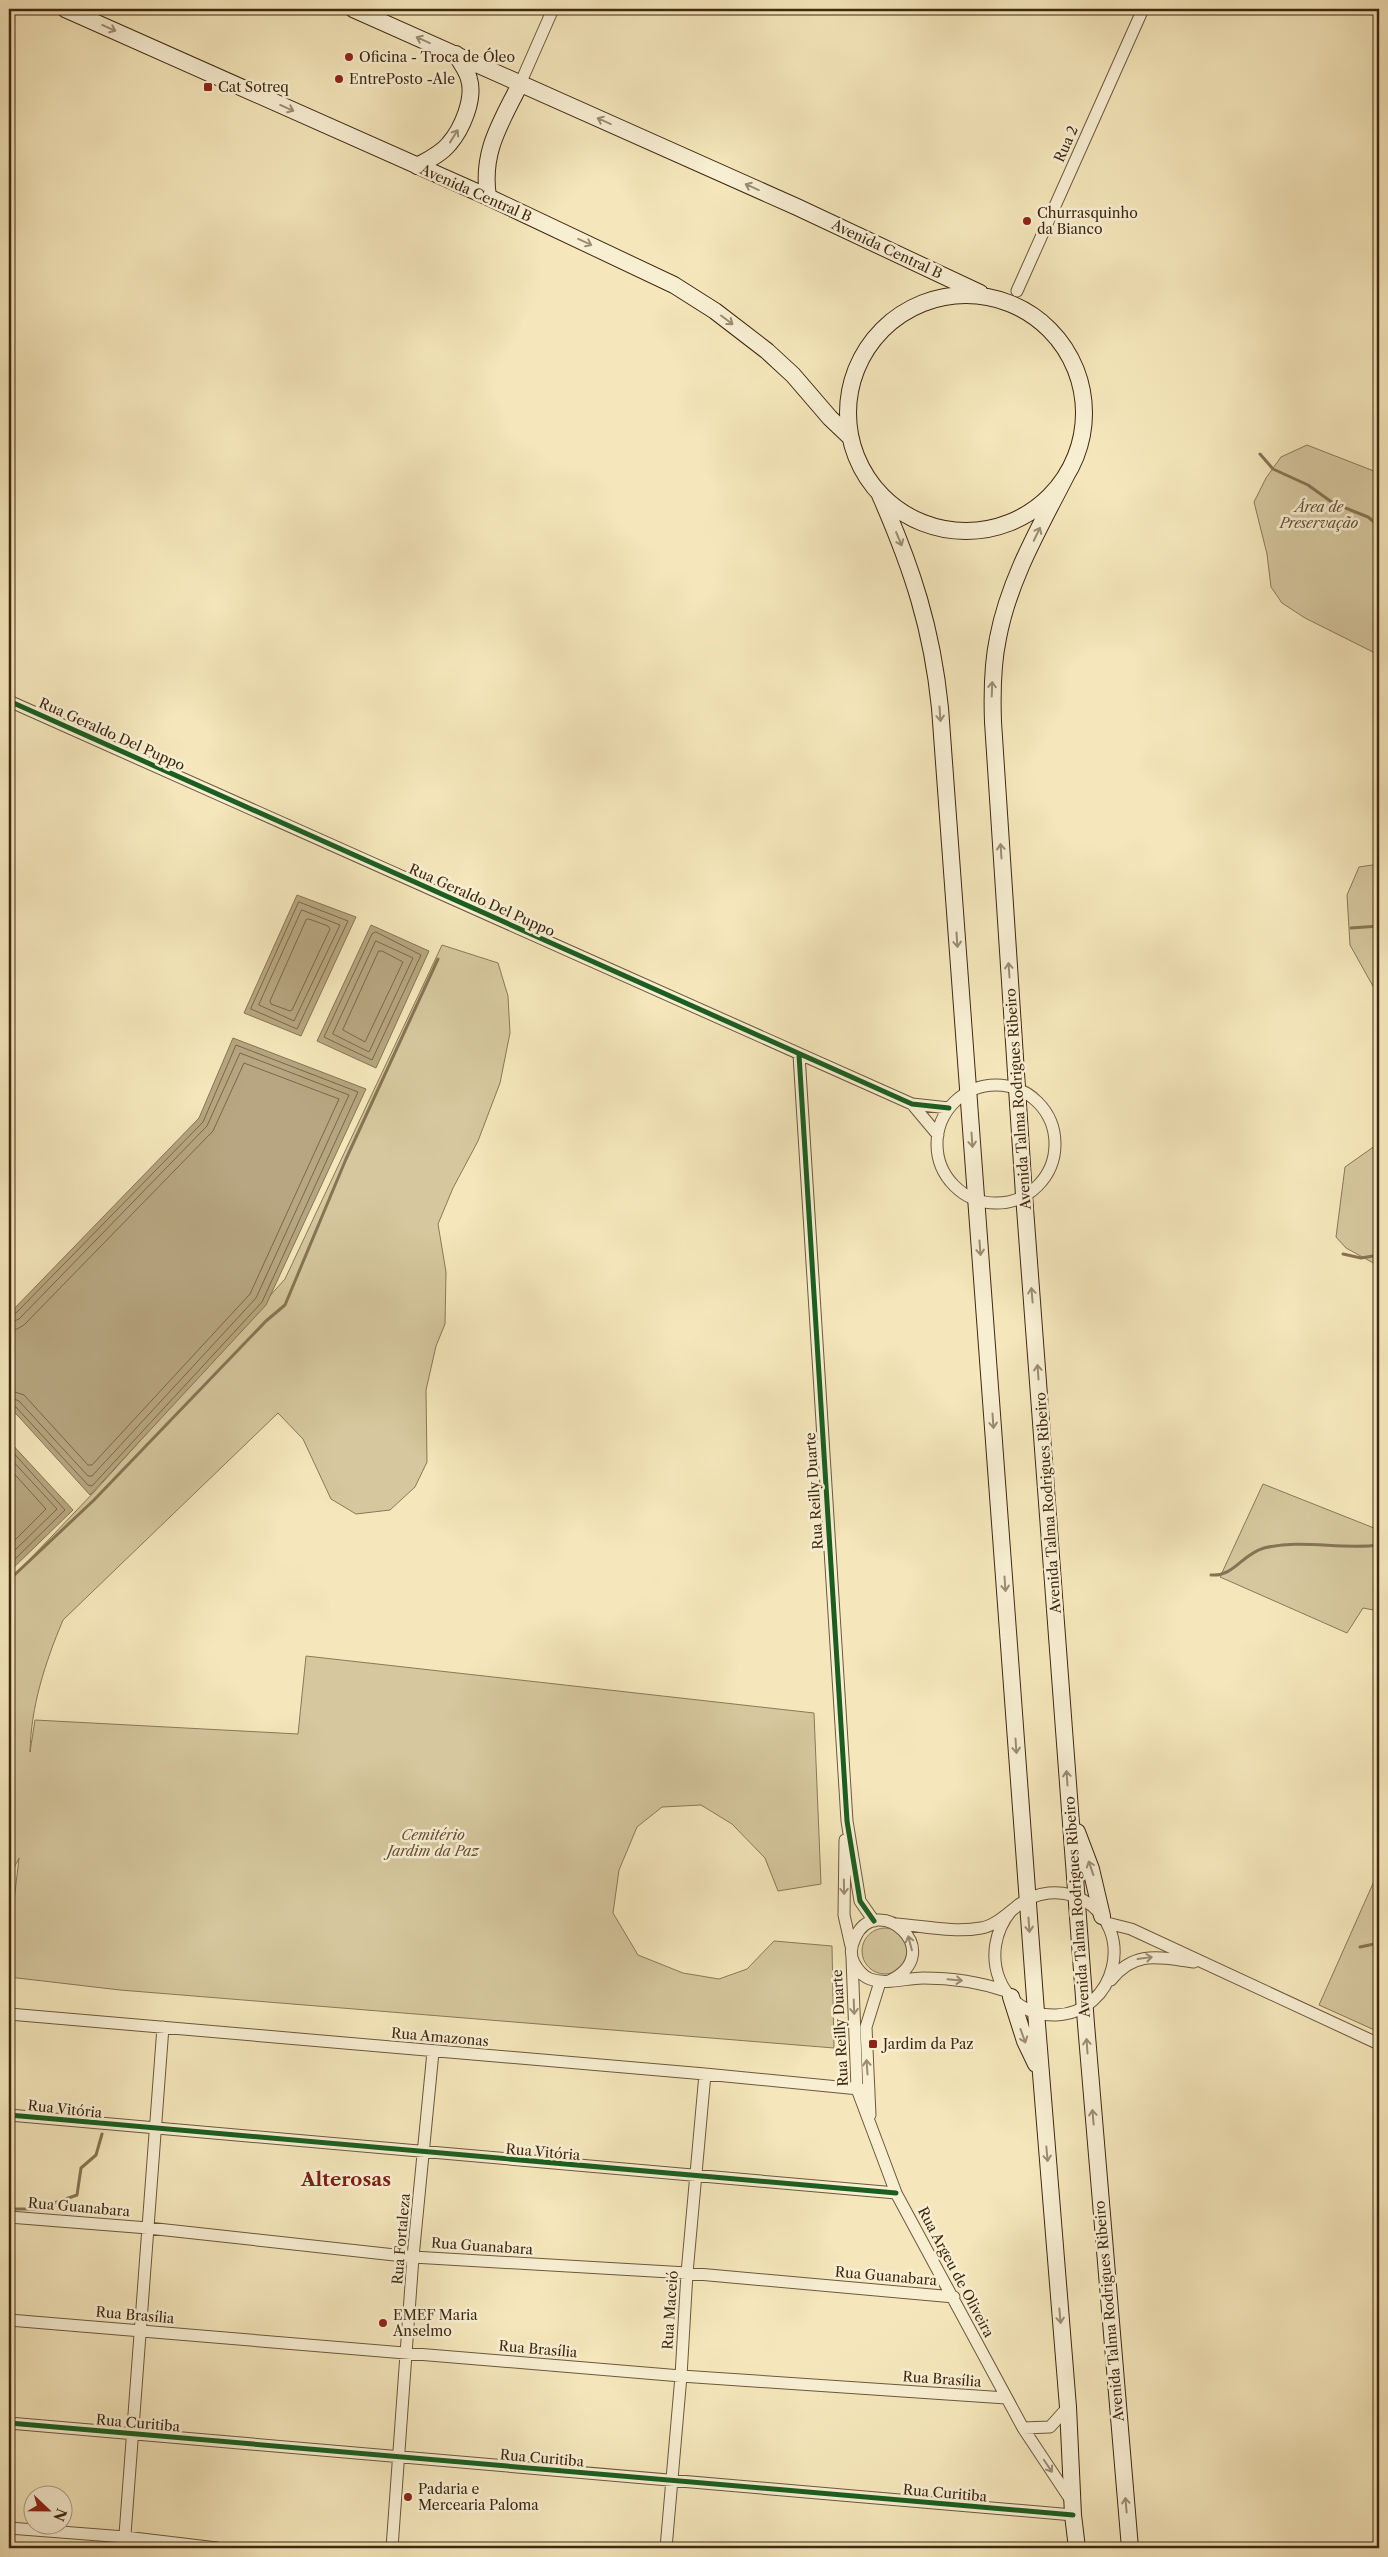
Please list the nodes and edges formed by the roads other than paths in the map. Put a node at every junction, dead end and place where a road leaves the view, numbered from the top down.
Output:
1 (64, 9) edge
2 (353, 9) edge
3 (553, 9) edge
4 (1142, 9) edge
5 (456, 54) junction
6 (520, 84) junction
7 (417, 166) junction
8 (488, 197) junction
9 (1017, 291) dead end
10 (982, 294) junction
11 (850, 437) junction
12 (1068, 472) junction
13 (880, 494) junction
14 (9, 701) edge
15 (799, 1054) junction
16 (1017, 1088) junction
17 (968, 1092) junction
18 (912, 1104) junction
19 (949, 1108) junction
20 (938, 1135) junction
21 (1024, 1195) junction
22 (976, 1199) junction
23 (1070, 1814) junction
24 (846, 1821) junction
25 (1076, 1897) junction
26 (1028, 1899) junction
27 (1011, 1911) junction
28 (1105, 1920) junction
29 (874, 1921) junction
30 (897, 1924) junction
31 (852, 1952) junction
32 (1206, 1963) junction
33 (885, 1981) junction
34 (1107, 1985) junction
35 (1008, 1994) junction
36 (1085, 2006) junction
37 (1036, 2012) junction
38 (9, 2014) edge
39 (163, 2027) junction
40 (1379, 2044) edge
41 (433, 2052) junction
42 (1040, 2073) junction
43 (705, 2074) junction
44 (863, 2090) junction
45 (9, 2115) edge
46 (870, 2127) joint
47 (155, 2130) junction
48 (424, 2153) junction
49 (696, 2176) junction
50 (896, 2193) junction
51 (9, 2217) edge
52 (148, 2228) junction
53 (414, 2256) junction
54 (687, 2273) junction
55 (954, 2297) junction
56 (9, 2320) edge
57 (140, 2330) junction
58 (406, 2352) junction
59 (681, 2376) junction
60 (1006, 2398) junction
61 (1068, 2406) junction
62 (9, 2423) edge
63 (1023, 2428) junction
64 (133, 2433) junction
65 (399, 2457) junction
66 (672, 2480) junction
67 (1073, 2509) junction
68 (9, 2528) edge
69 (124, 2543) edge
70 (210, 2548) edge
71 (392, 2548) edge
72 (666, 2548) edge
73 (1077, 2548) edge
74 (1130, 2548) edge

1 -> 7 main road, Avenida Central B
5 -> 2 main road, Avenida Central B
3 - 6 street
4 - 9 street, Rua 2
5 - 6 main road, Avenida Central B
7 -> 5 main road
6 - 8 main road
10 -> 6 main road, Avenida Central B
7 - 8 main road, Avenida Central B
8 -> 11 main road, Avenida Central B
10 - 11 main road, Avenida Central B
10 - 12 main road, Avenida Central B
11 - 13 main road, Avenida Central B
12 - 13 main road, Avenida Central B
16 -> 12 main road, Avenida Talma Rodrigues Ribeiro
13 -> 17 main road
14 - 15 street, Rua Geraldo Del Puppo
15 - 18 street, Rua Geraldo Del Puppo
15 - 24 street, Rua Reilly Duarte
16 - 17 street
16 - 21 main road, Avenida Talma Rodrigues Ribeiro
16 - 21 street
17 - 19 street
17 -> 22 main road
18 - 19 street, Rua Geraldo Del Puppo
18 - 20 street, Rua Geraldo Del Puppo
19 - 20 street
20 - 22 street
21 - 22 street
23 -> 21 main road, Avenida Talma Rodrigues Ribeiro
22 -> 26 main road
23 - 25 main road, Avenida Talma Rodrigues Ribeiro
28 -> 23 main road
24 - 29 street, Rua Reilly Duarte
24 -> 31 street, Rua Reilly Duarte
25 - 26 street
25 - 28 street
25 - 36 main road, Avenida Talma Rodrigues Ribeiro
26 - 27 street
26 -> 37 main road
27 - 30 street
27 - 35 street
28 - 32 street
28 - 34 street
29 - 30 street
29 - 31 street
33 -> 30 street
31 - 33 street
31 -> 44 street, Rua Reilly Duarte
34 -> 32 street
32 - 40 street
33 -> 35 street
44 -> 33 street, Rua Reilly Duarte
34 - 36 street
35 - 37 street
35 -> 42 main road
36 - 37 street
74 -> 36 main road, Avenida Talma Rodrigues Ribeiro
37 - 42 main road
38 - 39 street, Rua Amazonas
39 - 41 street, Rua Amazonas
39 - 47 street
41 - 43 street, Rua Amazonas
41 - 48 street, Rua Fortaleza
42 -> 61 main road
43 - 44 street, Rua Amazonas
43 - 49 street, Rua Maceió
44 - 46 street, Rua Reilly Duarte
45 - 47 street, Rua Vitória
46 - 50 street, Rua Argeu de Oliveira
47 - 48 street, Rua Vitória
47 - 52 street
48 - 49 street, Rua Vitória
48 - 53 street, Rua Fortaleza
49 - 50 street, Rua Vitória
49 - 54 street, Rua Maceió
50 - 55 street, Rua Argeu de Oliveira
51 - 52 street, Rua Guanabara
52 - 53 street, Rua Guanabara
52 - 57 street
53 - 54 street, Rua Guanabara
53 - 58 street, Rua Fortaleza
54 - 55 street, Rua Guanabara
54 - 59 street, Rua Maceió
55 - 60 street, Rua Argeu de Oliveira
56 - 57 street, Rua Brasília
57 - 58 street, Rua Brasília
57 - 64 street
58 - 59 street, Rua Brasília
58 - 65 street, Rua Fortaleza
59 - 60 street, Rua Brasília
59 - 66 street, Rua Maceió
60 - 63 street, Rua Argeu de Oliveira
61 - 63 street
61 - 67 main road
62 - 64 street, Rua Curitiba
63 -> 67 street, Rua Argeu de Oliveira
64 - 65 street, Rua Curitiba
64 - 69 street
65 - 66 street, Rua Curitiba
65 - 71 street, Rua Fortaleza
66 - 67 street, Rua Curitiba
66 - 72 street, Rua Maceió
67 - 73 main road
68 - 69 street
69 - 70 street

